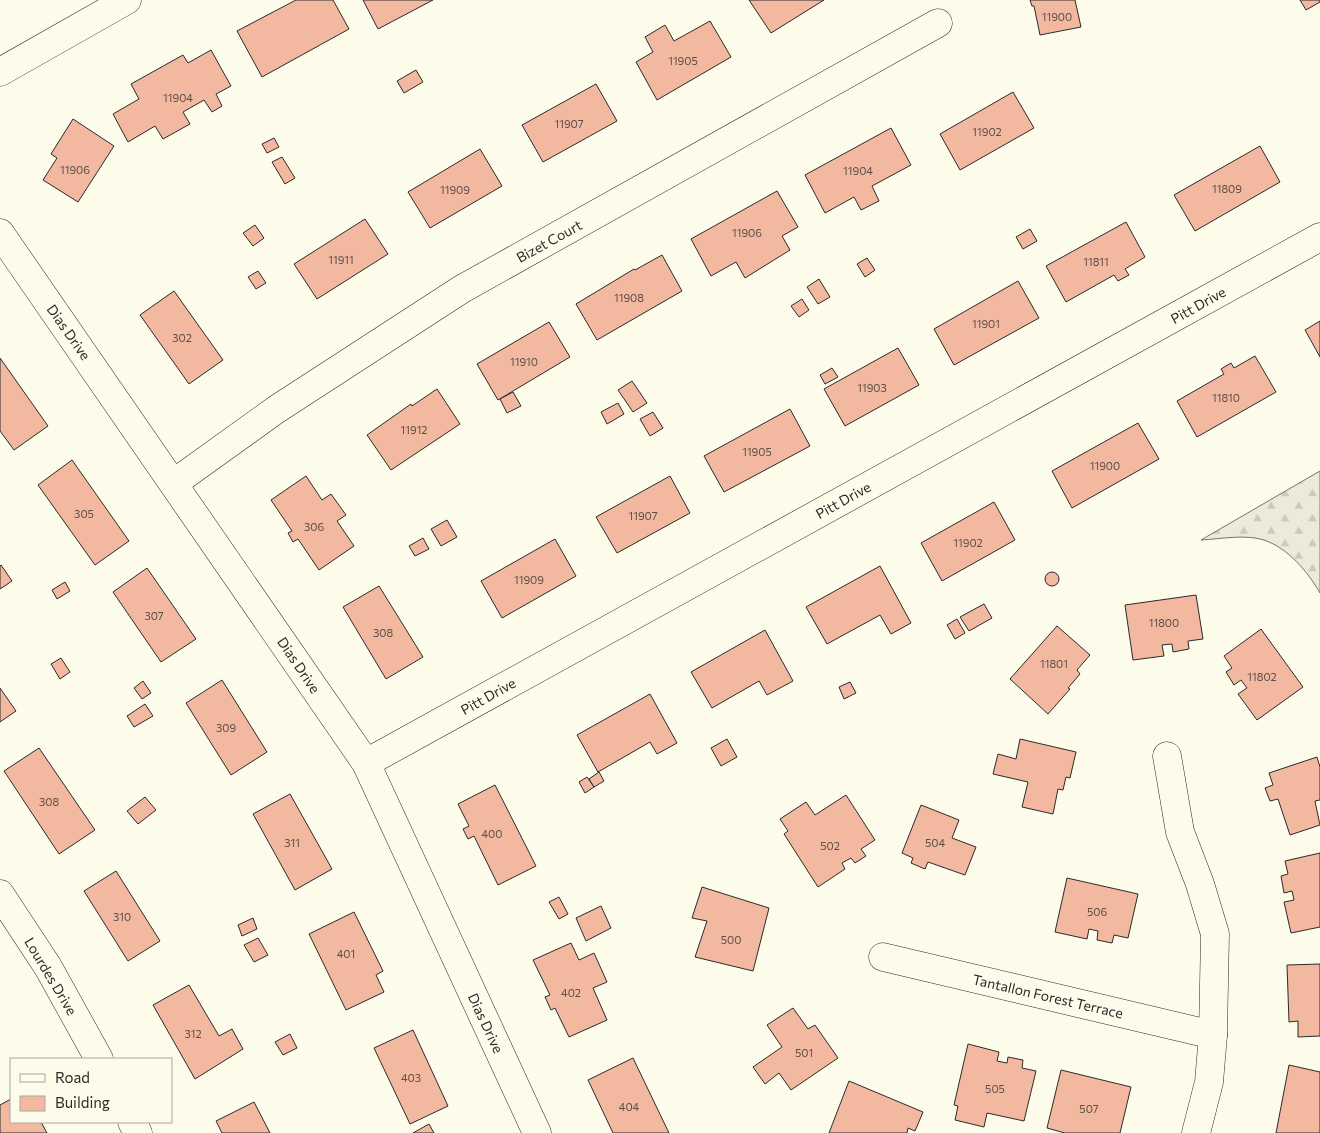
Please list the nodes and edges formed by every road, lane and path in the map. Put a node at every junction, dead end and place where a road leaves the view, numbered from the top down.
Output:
1 (127, 0) edge
2 (938, 23) dead end
3 (0, 72) edge
4 (0, 233) edge
5 (1320, 237) edge
6 (174, 483) junction
7 (1167, 756) dead end
8 (366, 764) junction
9 (0, 894) edge
10 (883, 957) dead end
11 (1213, 1034) junction
12 (97, 1058) edge
13 (537, 1133) edge
14 (1196, 1133) edge

1 - 3 street
2 - 6 street, Bizet Court
4 - 6 street, Dias Drive
5 - 8 street, Pitt Drive
6 - 8 street, Dias Drive
7 - 11 street
8 - 13 street, Dias Drive
9 - 12 street, Lourdes Drive
10 - 11 street, Tantallon Forest Terrace
11 - 14 street

